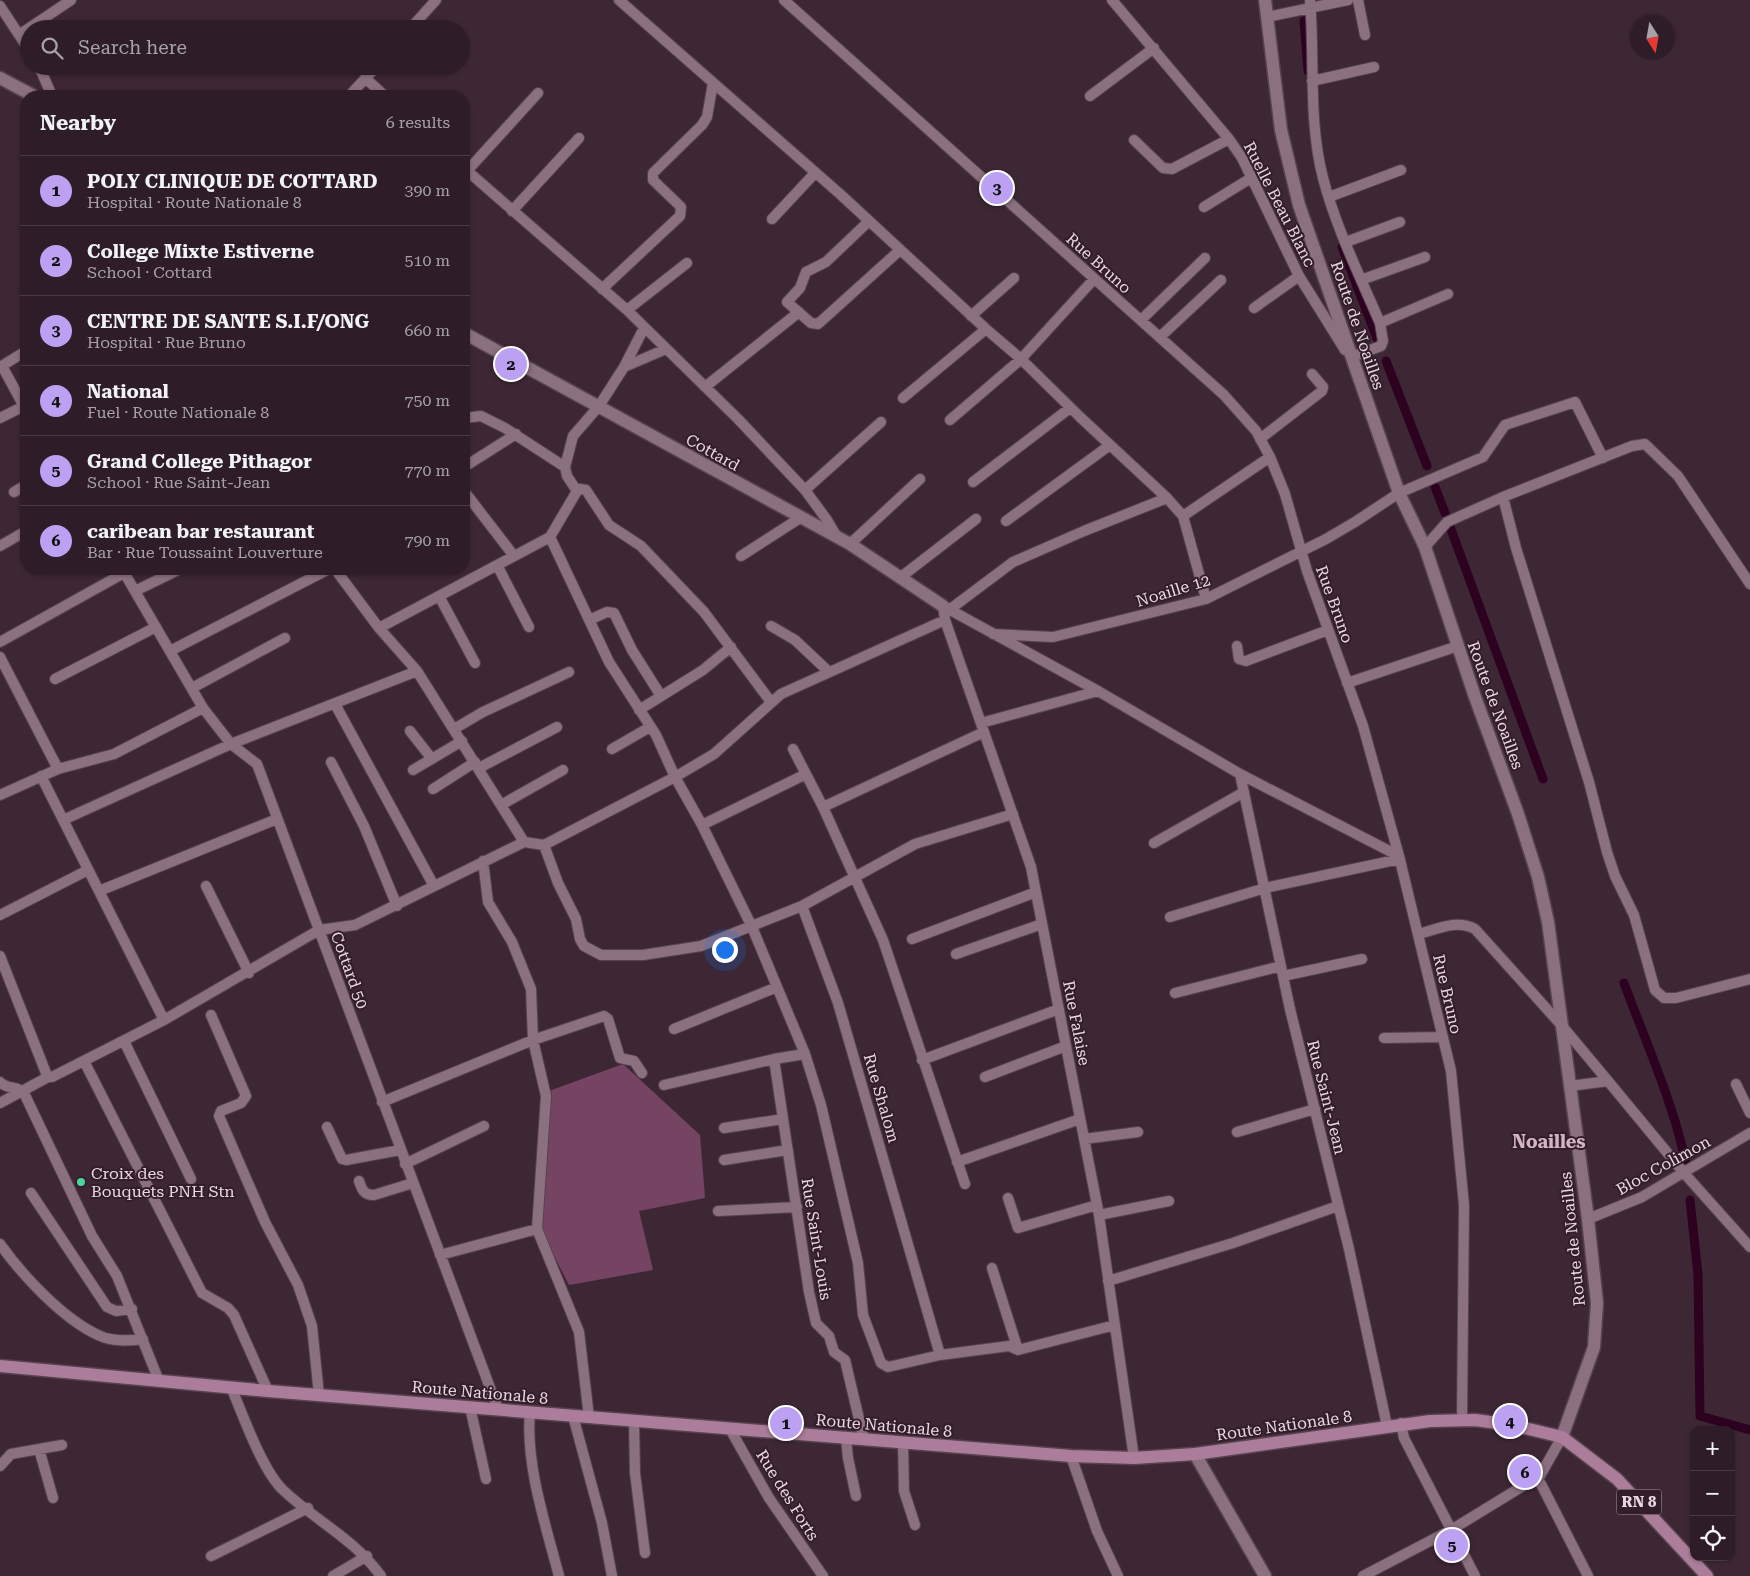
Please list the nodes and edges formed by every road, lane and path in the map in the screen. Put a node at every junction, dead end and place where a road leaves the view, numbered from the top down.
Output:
1 (71, 0) edge
2 (436, 0) edge
3 (619, 0) edge
4 (784, 0) edge
5 (1112, 0) edge
6 (1265, 0) edge
7 (1348, 0) edge
8 (1358, 0) edge
9 (1310, 4) edge
10 (0, 6) edge
11 (1266, 17) junction
12 (41, 20) edge
13 (418, 20) edge
14 (19, 35) edge
15 (1365, 35) dead end
16 (1154, 48) junction
17 (1374, 67) dead end
18 (43, 75) edge
19 (368, 75) edge
20 (0, 78) edge
21 (365, 78) junction
22 (1312, 81) junction
23 (713, 83) junction
24 (23, 90) edge
25 (49, 90) edge
26 (354, 90) edge
27 (378, 90) edge
28 (538, 93) dead end
29 (1090, 96) dead end
30 (579, 138) dead end
31 (1229, 138) junction
32 (1134, 140) dead end
33 (470, 165) edge
34 (1401, 170) dead end
35 (815, 172) junction
36 (470, 174) edge
37 (1251, 178) junction
38 (1329, 197) junction
39 (1204, 208) dead end
40 (512, 211) junction
41 (772, 219) dead end
42 (869, 221) junction
43 (1400, 222) dead end
44 (1346, 242) junction
45 (900, 250) junction
46 (1425, 257) dead end
47 (1205, 258) dead end
48 (687, 263) dead end
49 (1299, 276) junction
50 (1014, 278) dead end
51 (1094, 279) junction
52 (1221, 280) dead end
53 (1362, 280) junction
54 (602, 289) junction
55 (1448, 294) dead end
56 (1254, 308) dead end
57 (627, 310) junction
58 (799, 312) junction
59 (971, 316) junction
60 (1141, 320) junction
61 (1380, 323) junction
62 (644, 328) junction
63 (986, 330) junction
64 (470, 336) edge
65 (1160, 337) junction
66 (666, 349) junction
67 (20, 355) edge
68 (1021, 359) junction
69 (1352, 359) junction
70 (1, 367) edge
71 (624, 367) junction
72 (1312, 374) dead end
73 (704, 386) junction
74 (902, 398) dead end
75 (20, 399) edge
76 (599, 406) junction
77 (1070, 408) junction
78 (20, 410) edge
79 (470, 417) edge
80 (0, 418) edge
81 (950, 420) dead end
82 (881, 422) dead end
83 (516, 434) junction
84 (1260, 440) junction
85 (1110, 445) junction
86 (1270, 457) junction
87 (1603, 458) junction
88 (470, 463) edge
89 (565, 467) junction
90 (920, 479) dead end
91 (973, 482) dead end
92 (20, 488) edge
93 (805, 490) junction
94 (14, 492) dead end
95 (577, 492) junction
96 (1399, 492) junction
97 (1503, 496) junction
98 (1168, 498) junction
99 (470, 499) edge
100 (1183, 516) junction
101 (800, 518) junction
102 (976, 519) dead end
103 (1006, 521) dead end
104 (20, 534) edge
105 (550, 537) junction
106 (837, 537) junction
107 (850, 544) junction
108 (0, 546) edge
109 (1425, 547) junction
110 (1301, 552) junction
111 (514, 556) junction
112 (741, 556) dead end
113 (497, 565) junction
114 (114, 575) edge
115 (126, 575) edge
116 (168, 575) edge
117 (317, 575) edge
118 (339, 575) edge
119 (901, 577) junction
120 (1750, 584) edge
121 (135, 591) junction
122 (439, 596) junction
123 (1206, 599) junction
124 (946, 608) junction
125 (589, 620) junction
126 (945, 620) junction
127 (771, 626) dead end
128 (156, 627) junction
129 (529, 627) dead end
130 (379, 628) junction
131 (1328, 630) junction
132 (993, 634) junction
133 (285, 638) dead end
134 (0, 642) edge
135 (1237, 646) dead end
136 (1458, 646) junction
137 (731, 647) junction
138 (170, 651) junction
139 (0, 657) edge
140 (475, 663) dead end
141 (417, 671) junction
142 (569, 672) dead end
143 (829, 672) junction
144 (55, 679) dead end
145 (1347, 682) junction
146 (192, 688) junction
147 (1098, 691) junction
148 (661, 696) junction
149 (771, 702) junction
150 (335, 704) junction
151 (203, 708) junction
152 (640, 710) junction
153 (557, 727) dead end
154 (650, 727) junction
155 (982, 728) junction
156 (454, 729) junction
157 (410, 731) dead end
158 (462, 740) junction
159 (231, 744) junction
160 (612, 749) dead end
161 (793, 749) dead end
162 (432, 759) junction
163 (331, 762) dead end
164 (477, 765) junction
165 (58, 768) junction
166 (413, 770) dead end
167 (563, 770) dead end
168 (806, 774) junction
169 (1240, 774) junction
170 (41, 776) junction
171 (675, 777) junction
172 (433, 788) dead end
173 (1244, 792) junction
174 (0, 795) edge
175 (501, 805) junction
176 (823, 807) junction
177 (1013, 814) junction
178 (277, 818) junction
179 (63, 820) junction
180 (702, 825) junction
181 (524, 842) junction
182 (1154, 843) dead end
183 (544, 845) junction
184 (1399, 858) junction
185 (482, 861) junction
186 (88, 870) junction
187 (854, 876) junction
188 (206, 886) dead end
189 (434, 886) junction
190 (1265, 888) junction
191 (98, 891) junction
192 (1036, 892) junction
193 (396, 906) junction
194 (802, 906) junction
195 (0, 915) edge
196 (1170, 917) dead end
197 (1042, 924) junction
198 (752, 927) junction
199 (320, 930) junction
200 (1418, 934) junction
201 (912, 939) dead end
202 (956, 954) dead end
203 (0, 956) edge
204 (1362, 959) dead end
205 (1282, 971) junction
206 (249, 973) junction
207 (1750, 979) edge
208 (777, 987) junction
209 (1174, 992) dead end
210 (1059, 1009) junction
211 (211, 1015) dead end
212 (164, 1020) junction
213 (1564, 1027) junction
214 (674, 1029) dead end
215 (1443, 1037) junction
216 (1384, 1038) dead end
217 (533, 1040) junction
218 (124, 1041) junction
219 (1066, 1046) junction
220 (805, 1054) junction
221 (774, 1059) junction
222 (922, 1060) junction
223 (84, 1061) junction
224 (642, 1073) dead end
225 (48, 1077) junction
226 (985, 1077) dead end
227 (0, 1082) edge
228 (1608, 1082) junction
229 (1736, 1084) dead end
230 (664, 1085) dead end
231 (1570, 1086) junction
232 (22, 1090) junction
233 (0, 1102) edge
234 (382, 1102) junction
235 (1315, 1109) junction
236 (1750, 1113) edge
237 (783, 1119) junction
238 (1080, 1119) junction
239 (484, 1126) dead end
240 (326, 1127) dead end
241 (724, 1128) dead end
242 (1138, 1132) dead end
243 (1237, 1132) dead end
244 (1750, 1134) edge
245 (1084, 1139) junction
246 (400, 1150) junction
247 (788, 1150) junction
248 (724, 1160) dead end
249 (957, 1162) junction
250 (405, 1164) junction
251 (1684, 1174) junction
252 (191, 1179) dead end
253 (358, 1181) dead end
254 (413, 1183) junction
255 (965, 1184) dead end
256 (31, 1193) dead end
257 (1008, 1198) dead end
258 (1169, 1201) dead end
259 (1097, 1205) junction
260 (1338, 1206) junction
261 (796, 1207) junction
262 (718, 1211) dead end
263 (1099, 1215) junction
264 (1588, 1219) junction
265 (537, 1230) junction
266 (0, 1244) edge
267 (1750, 1247) edge
268 (440, 1255) junction
269 (992, 1268) dead end
270 (1108, 1281) junction
271 (132, 1309) junction
272 (1115, 1325) junction
273 (143, 1339) junction
274 (1018, 1350) junction
275 (940, 1354) junction
276 (0, 1366) edge
277 (159, 1381) junction
278 (231, 1387) junction
279 (268, 1391) junction
280 (320, 1395) junction
281 (470, 1407) junction
282 (498, 1409) junction
283 (530, 1412) junction
284 (573, 1416) junction
285 (589, 1417) junction
286 (1462, 1420) junction
287 (634, 1421) junction
288 (1401, 1423) junction
289 (1387, 1426) junction
290 (730, 1429) junction
291 (1562, 1437) junction
292 (846, 1439) junction
293 (864, 1440) junction
294 (902, 1443) junction
295 (62, 1445) dead end
296 (39, 1449) junction
297 (1195, 1454) junction
298 (1071, 1456) junction
299 (1134, 1458) junction
300 (0, 1466) edge
301 (486, 1479) dead end
302 (1537, 1481) junction
303 (856, 1496) dead end
304 (53, 1498) dead end
305 (308, 1508) junction
306 (915, 1525) dead end
307 (1451, 1530) junction
308 (644, 1553) dead end
309 (211, 1556) dead end
310 (366, 1556) junction
311 (333, 1576) edge
312 (381, 1576) edge
313 (559, 1576) edge
314 (612, 1576) edge
315 (823, 1576) edge
316 (1118, 1576) edge
317 (1264, 1576) edge
318 (1363, 1576) edge
319 (1475, 1576) edge
320 (1588, 1576) edge
321 (1707, 1576) edge

1 - 12 street
2 - 13 street
3 - 23 street
4 - 51 street, Rue Bruno
5 - 16 street, Ruelle Beau Blanc
6 - 11 street, Route de Noailles
7 - 9 street
8 - 15 street
9 - 11 street
9 - 22 street
10 - 14 street
11 - 69 street, Route de Noailles
16 - 29 street
16 - 31 street, Ruelle Beau Blanc
17 - 22 street
18 - 25 street
19 - 21 street
20 - 24 street
21 - 26 street
21 - 27 street
22 - 38 street
23 - 35 street
23 - 54 street
28 - 33 street
30 - 40 street
31 - 32 street
31 - 37 street, Ruelle Beau Blanc
34 - 38 street
35 - 41 street
35 - 42 street
36 - 40 street
37 - 39 street
37 - 49 street, Ruelle Beau Blanc
38 - 44 street
40 - 54 street
42 - 45 street
42 - 58 street
43 - 44 street
44 - 53 street
45 - 58 street
45 - 59 street
46 - 53 street
47 - 60 street
48 - 57 street
49 - 56 street
49 - 69 street, Ruelle Beau Blanc
50 - 59 street
51 - 60 street, Rue Bruno
51 - 68 street
52 - 65 street
53 - 61 street
54 - 57 street
55 - 61 street
57 - 62 street
58 - 73 street
59 - 63 street
60 - 65 street, Rue Bruno
61 - 69 street
62 - 66 street
62 - 71 street
63 - 68 street
63 - 74 street
64 - 76 street, Cottard
65 - 84 street, Rue Bruno
66 - 71 street
66 - 73 street
67 - 70 street
68 - 77 street
68 - 81 street
69 - 96 street, Route de Noailles
70 - 75 street
71 - 76 street
72 - 84 street
73 - 93 street
76 - 89 street
76 - 101 street, Cottard
77 - 85 street
77 - 91 street
78 - 80 street
79 - 83 street
82 - 93 street
83 - 88 street
83 - 89 street
84 - 86 street, Rue Bruno
85 - 98 street
85 - 103 street
86 - 100 street
86 - 110 street, Rue Bruno
87 - 96 street, Noaille 12
87 - 97 street
87 - 120 street
89 - 95 street
90 - 107 street
92 - 94 street
93 - 106 street
95 - 105 street
95 - 137 street
96 - 109 street, Route de Noailles
96 - 110 street, Noaille 12
97 - 109 street
97 - 207 street
98 - 100 street
98 - 124 street
99 - 111 street
100 - 123 street
101 - 106 street, Cottard
101 - 112 street
102 - 119 street
104 - 108 street
105 - 111 street
105 - 125 street
106 - 107 street, Cottard
107 - 119 street, Cottard
109 - 136 street, Route de Noailles
110 - 123 street, Noaille 12
110 - 131 street, Rue Bruno
111 - 113 street
113 - 122 street
113 - 129 street
114 - 134 street
115 - 121 street, Cottard 50
116 - 121 street
117 - 138 street
118 - 130 street
119 - 124 street, Cottard
121 - 128 street, Cottard 50
122 - 130 street
122 - 140 street
123 - 132 street, Noaille 12
124 - 126 street, Rue Falaise
124 - 132 street
125 - 148 street
125 - 152 street
126 - 143 street
126 - 155 street, Rue Falaise
127 - 143 street
128 - 138 street, Cottard 50
128 - 144 street
130 - 141 street
131 - 135 street
131 - 145 street, Rue Bruno
132 - 147 street
133 - 146 street
136 - 145 street
136 - 213 street, Route de Noailles
137 - 148 street
137 - 149 street
138 - 146 street, Cottard 50
139 - 165 street
141 - 150 street
141 - 156 street
142 - 156 street
143 - 149 street
145 - 184 street, Rue Bruno
146 - 151 street, Cottard 50
147 - 155 street
147 - 169 street
148 - 152 street
149 - 171 street
150 - 159 street
150 - 189 street
151 - 159 street, Cottard 50
151 - 165 street
152 - 154 street
153 - 164 street
154 - 160 street
154 - 171 street
155 - 176 street
155 - 177 street, Rue Falaise
156 - 158 street
157 - 162 street
158 - 162 street
158 - 164 street
159 - 178 street, Cottard 50
159 - 179 street
161 - 168 street
162 - 166 street
163 - 193 street
164 - 172 street
164 - 175 street
165 - 170 street
167 - 175 street
168 - 176 street
168 - 180 street
169 - 173 street, Rue Saint-Jean
169 - 184 street
170 - 174 street
170 - 179 street
171 - 180 street
171 - 183 street
173 - 182 street
173 - 190 street, Rue Saint-Jean
175 - 181 street
176 - 187 street
177 - 187 street
177 - 192 street, Rue Falaise
178 - 191 street
178 - 199 street, Cottard 50
179 - 186 street
180 - 198 street
181 - 183 street
181 - 185 street
183 - 198 street
184 - 190 street
184 - 200 street, Rue Bruno
185 - 189 street
185 - 217 street
186 - 191 street
186 - 195 street
187 - 194 street
187 - 222 street
188 - 206 street
189 - 193 street
190 - 196 street
190 - 205 street, Rue Saint-Jean
191 - 212 street
192 - 197 street, Rue Falaise
192 - 201 street
193 - 199 street
194 - 198 street
194 - 275 street, Rue Shalom
197 - 202 street
197 - 210 street, Rue Falaise
198 - 208 street
199 - 206 street
199 - 234 street, Cottard 50
200 - 213 street
200 - 215 street, Rue Bruno
203 - 225 street
204 - 205 street
205 - 209 street
205 - 235 street, Rue Saint-Jean
206 - 212 street
208 - 214 street
208 - 220 street
210 - 219 street, Rue Falaise
210 - 222 street
211 - 280 street
212 - 218 street
213 - 228 street
213 - 231 street, Route de Noailles
215 - 216 street
215 - 286 street, Rue Bruno
217 - 224 street
217 - 234 street
217 - 265 street
218 - 223 street
218 - 252 street
219 - 226 street
219 - 238 street, Rue Falaise
220 - 221 street
220 - 275 street
221 - 230 street
221 - 237 street, Rue Saint-Louis
222 - 249 street
223 - 225 street
223 - 279 street
225 - 232 street
227 - 232 street
228 - 231 street
228 - 251 street
229 - 236 street
231 - 264 street, Route de Noailles
232 - 233 street
232 - 271 street
234 - 246 street, Cottard 50
235 - 243 street
235 - 260 street, Rue Saint-Jean
237 - 241 street
237 - 247 street, Rue Saint-Louis
238 - 245 street, Rue Falaise
238 - 249 street
239 - 250 street
240 - 246 street
242 - 245 street
244 - 251 street, Bloc Colimon
245 - 259 street, Rue Falaise
246 - 250 street, Cottard 50
247 - 248 street
247 - 261 street, Rue Saint-Louis
249 - 255 street
250 - 254 street, Cottard 50
251 - 264 street, Bloc Colimon
251 - 267 street
253 - 254 street
254 - 268 street, Cottard 50
256 - 271 street
257 - 259 street
258 - 263 street
259 - 263 street, Rue Falaise
260 - 270 street
260 - 289 street, Rue Saint-Jean
261 - 262 street
261 - 293 street, Rue Saint-Louis
263 - 270 street, Rue Falaise
264 - 291 street, Route de Noailles
265 - 268 street
265 - 285 street
266 - 273 street
268 - 282 street, Cottard 50
269 - 274 street
270 - 272 street, Rue Falaise
271 - 273 street
272 - 274 street
272 - 299 street, Rue Falaise
273 - 277 street
274 - 275 street
276 - 277 main road, Route Nationale 8 / RN 8
277 - 278 main road, Route Nationale 8 / RN 8
278 - 279 main road, Route Nationale 8 / RN 8
278 - 305 street
279 - 280 main road, Route Nationale 8 / RN 8
280 - 281 main road, Route Nationale 8 / RN 8
281 - 282 main road, Route Nationale 8 / RN 8
281 - 301 street
282 - 283 main road, Route Nationale 8 / RN 8
283 - 284 main road, Route Nationale 8 / RN 8
283 - 313 street
284 - 285 main road, Route Nationale 8 / RN 8
284 - 314 street
285 - 287 main road, Route Nationale 8 / RN 8
286 - 288 main road, Route Nationale 8 / RN 8
286 - 291 main road, Route Nationale 8 / RN 8
287 - 290 main road, Route Nationale 8 / RN 8
287 - 308 street
288 - 289 main road, Route Nationale 8 / RN 8
288 - 307 street
289 - 297 main road, Route Nationale 8 / RN 8
290 - 292 main road, Route Nationale 8 / RN 8
290 - 315 street, Rue des Forts
291 - 302 street
291 - 321 main road, Route Nationale 8 / RN 8
292 - 293 main road, Route Nationale 8 / RN 8
292 - 303 street
293 - 294 main road, Route Nationale 8 / RN 8
294 - 298 main road, Route Nationale 8 / RN 8
294 - 306 street
295 - 296 street
296 - 300 street
296 - 304 street
297 - 299 main road, Route Nationale 8 / RN 8
297 - 317 street
298 - 299 main road, Route Nationale 8 / RN 8
298 - 316 street
302 - 307 street
302 - 320 street
305 - 309 street
305 - 310 street
307 - 318 street
307 - 319 street
310 - 311 street
310 - 312 street

